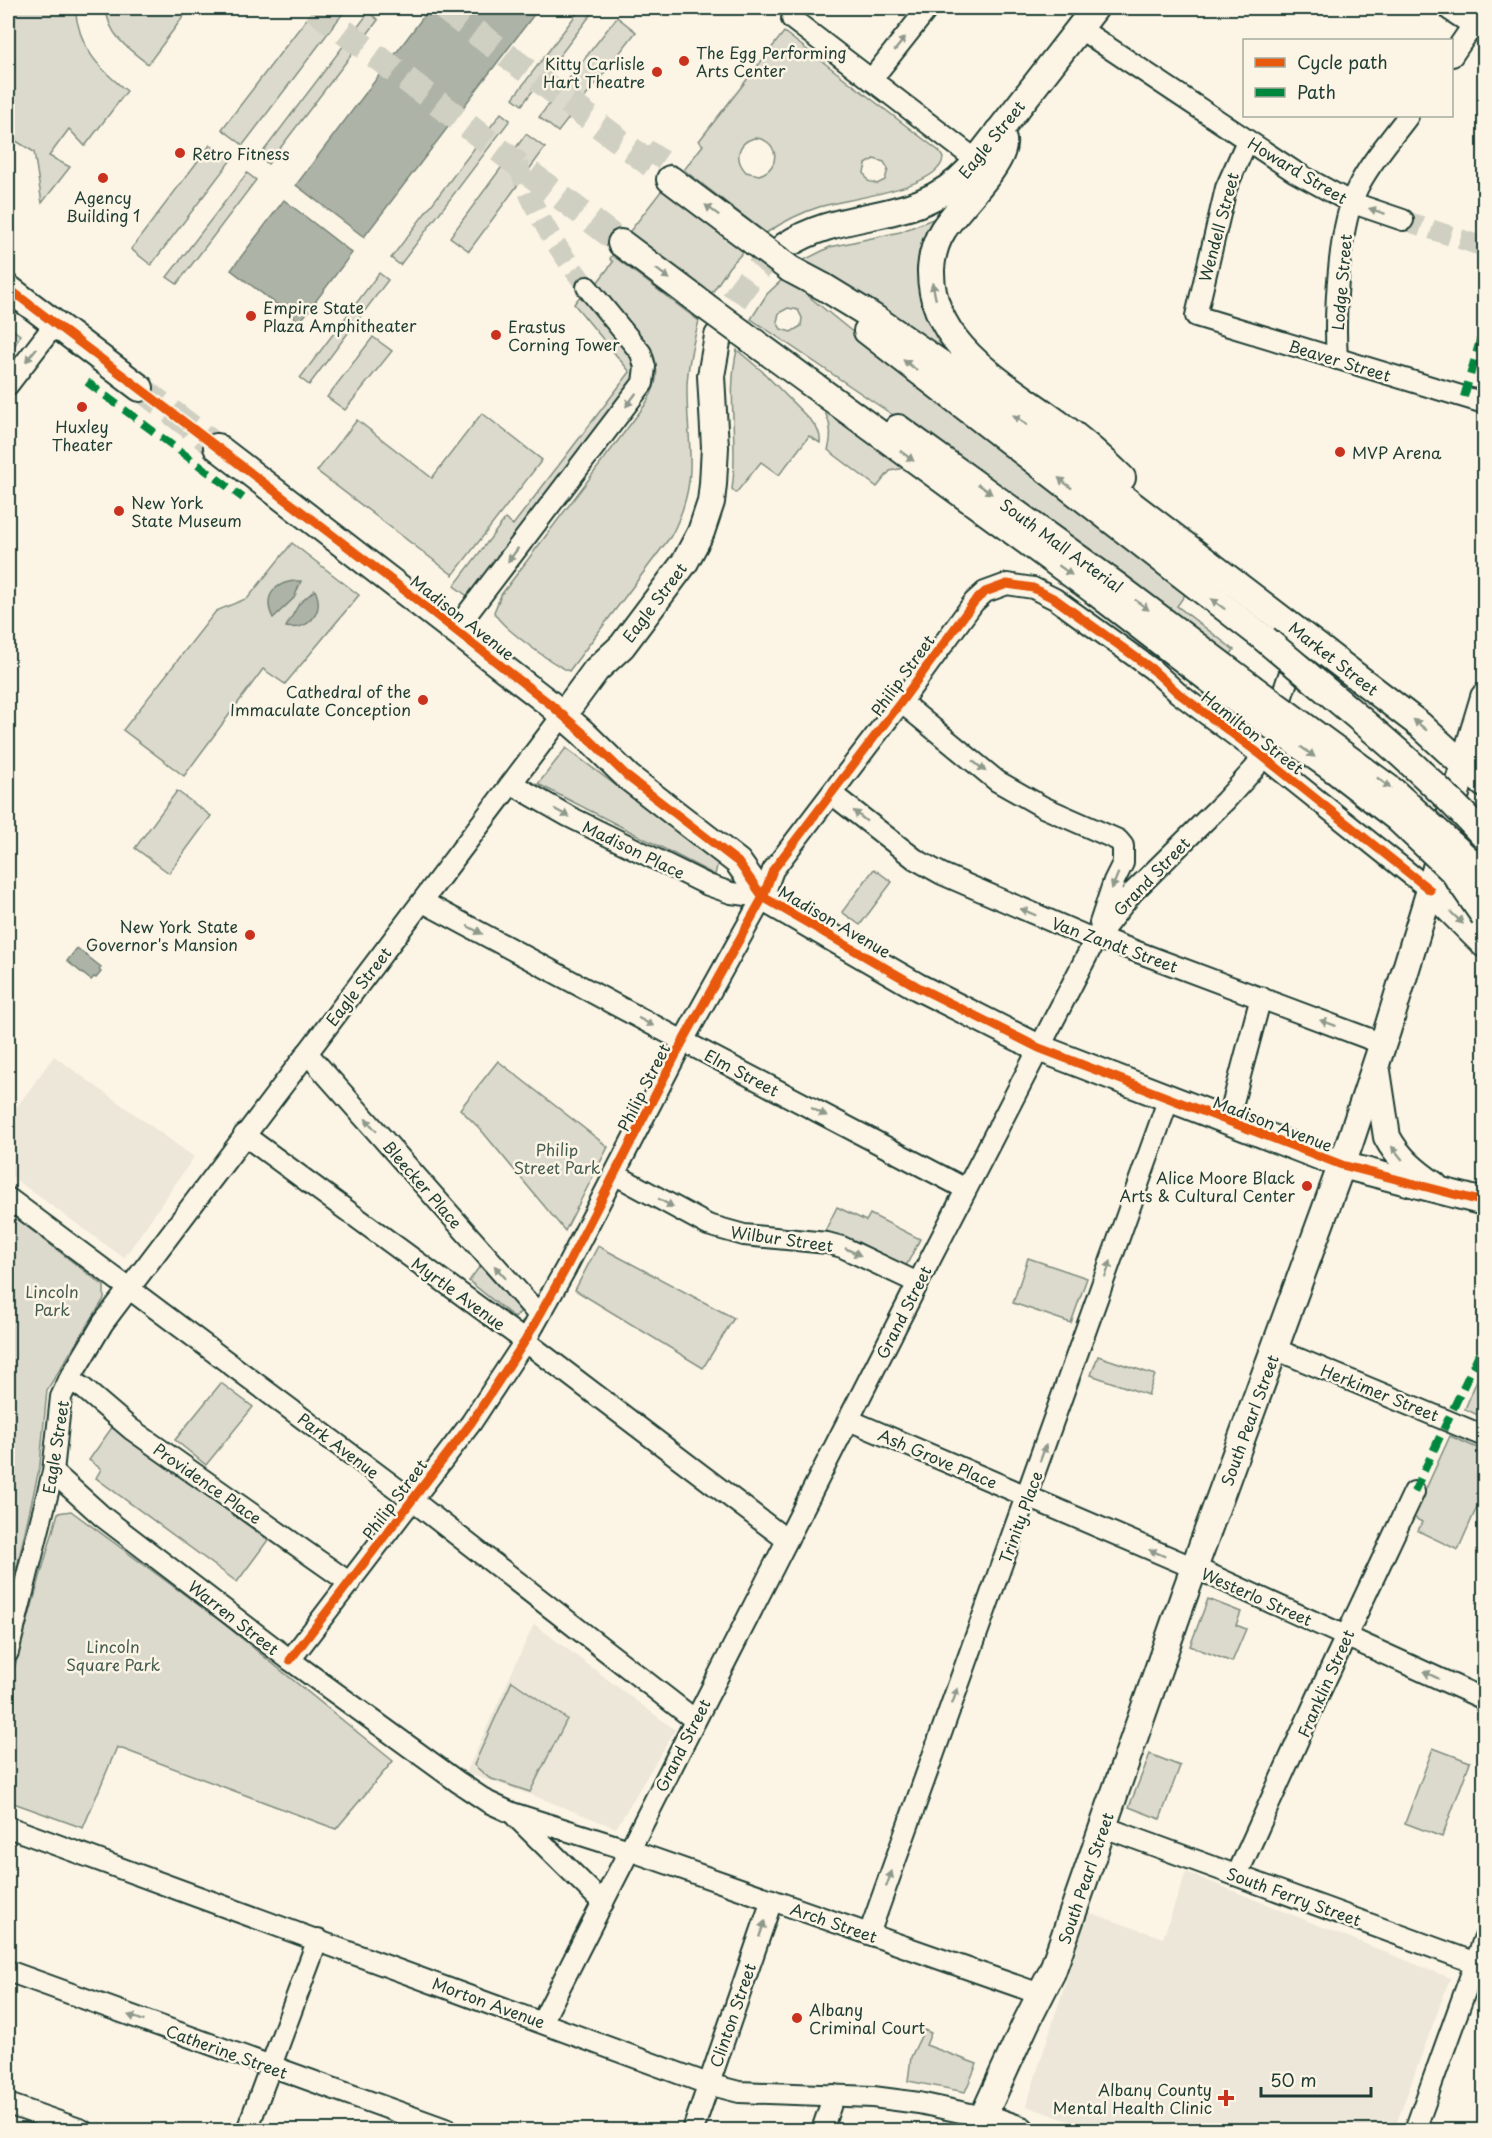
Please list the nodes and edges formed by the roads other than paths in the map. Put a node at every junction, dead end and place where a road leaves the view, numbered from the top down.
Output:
1 (928, 8) edge
2 (1095, 8) edge
3 (1452, 8) edge
4 (792, 19) dead end
5 (1482, 20) edge
6 (1079, 28) junction
7 (1453, 55) edge
8 (872, 80) junction
9 (1407, 117) edge
10 (998, 132) junction
11 (1247, 141) junction
12 (976, 160) junction
13 (670, 179) tunnel mouth
14 (1350, 202) junction
15 (1404, 220) tunnel mouth
16 (621, 243) tunnel mouth
17 (787, 258) junction
18 (587, 287) tunnel mouth
19 (8, 288) edge
20 (1196, 316) joint
21 (55, 324) junction
22 (730, 335) junction
23 (1337, 359) junction
24 (8, 385) edge
25 (140, 388) tunnel mouth
26 (1485, 403) edge
27 (217, 447) tunnel mouth
28 (1201, 556) junction
29 (1055, 599) joint
30 (455, 630) junction
31 (1303, 634) junction
32 (1264, 639) junction
33 (1247, 697) junction
34 (1485, 697) edge
35 (901, 702) junction
36 (563, 715) junction
37 (1261, 755) junction
38 (1464, 764) junction
39 (512, 784) junction
40 (1485, 784) edge
41 (832, 794) junction
42 (1485, 817) edge
43 (1485, 836) edge
44 (1485, 873) edge
45 (1430, 890) junction
46 (763, 897) junction
47 (423, 902) junction
48 (1485, 916) edge
49 (1095, 940) junction
50 (1485, 944) edge
51 (1261, 997) junction
52 (683, 1041) junction
53 (1039, 1048) junction
54 (307, 1053) junction
55 (1380, 1055) junction
56 (1169, 1098) junction
57 (1228, 1121) junction
58 (244, 1135) junction
59 (1342, 1165) junction
60 (615, 1175) junction
61 (966, 1189) junction
62 (1441, 1191) junction
63 (8, 1198) edge
64 (1485, 1202) edge
65 (918, 1282) junction
66 (128, 1290) junction
67 (539, 1315) junction
68 (525, 1341) junction
69 (1275, 1350) junction
70 (69, 1380) junction
71 (849, 1420) junction
72 (1485, 1436) edge
73 (53, 1472) junction
74 (1414, 1492) dead end
75 (1028, 1497) junction
76 (412, 1500) junction
77 (787, 1540) junction
78 (1194, 1569) junction
79 (350, 1583) junction
80 (1346, 1636) junction
81 (8, 1652) edge
82 (290, 1660) junction
83 (1485, 1699) edge
84 (695, 1720) junction
85 (512, 1813) junction
86 (8, 1827) edge
87 (1104, 1827) junction
88 (628, 1850) junction
89 (1238, 1875) junction
90 (772, 1900) junction
91 (603, 1903) junction
92 (869, 1934) junction
93 (318, 1939) junction
94 (1485, 1939) edge
95 (1480, 1964) edge
96 (8, 1971) edge
97 (1040, 1994) junction
98 (542, 2022) junction
99 (270, 2067) junction
100 (708, 2084) junction
101 (834, 2095) junction
102 (8, 2104) edge
103 (980, 2124) edge
104 (82, 2130) edge
105 (247, 2130) edge
106 (448, 2130) edge
107 (693, 2130) edge
108 (822, 2130) edge
109 (1021, 2130) edge
110 (1415, 2130) edge

8 -> 1 street
2 - 6 main road, Eagle Street
3 - 5 main road
4 - 8 street
5 - 7 street
6 - 10 main road, Eagle Street
6 - 11 street, Howard Street
8 - 12 street
9 - 14 street, Lodge Street
10 - 12 main road, Eagle Street
28 -> 10 main road
11 - 14 street, Howard Street
11 - 20 street, Wendell Street
12 - 17 main road, Eagle Street
17 -> 13 main road, bridge
15 -> 14 street, Howard Street
14 - 23 street, Lodge Street
16 -> 22 main road, bridge
28 -> 17 main road
32 -> 17 main road
18 -> 30 street
19 - 21 main road
20 - 23 street, Beaver Street
21 -> 24 street
21 - 25 main road
22 -> 33 main road
22 - 36 main road, Eagle Street
23 - 26 street, Beaver Street
27 - 30 main road, Madison Avenue
28 - 31 main road, Market Street
29 - 35 street, Philip Street
29 - 37 street, Hamilton Street
30 - 36 main road, Madison Avenue
31 - 37 street, Grand Street
38 -> 31 main road, Market Street
32 - 42 main road, bridge
32 - 43 main road, bridge
33 -> 44 main road, bridge
33 -> 48 main road, bridge
34 - 38 main road, South Pearl Street
35 - 41 street, Philip Street
35 -> 49 street
36 - 39 street, Eagle Street
36 - 46 main road, Madison Avenue
37 - 45 street, Hamilton Street
37 - 49 street, Grand Street
38 - 40 main road, Market Street
38 - 45 main road, South Pearl Street
39 -> 46 street, Madison Place
39 - 47 street, Eagle Street
41 - 46 street, Philip Street
49 -> 41 street, Van Zandt Street
45 -> 50 main road
45 - 55 main road, South Pearl Street
46 - 52 street, Philip Street
46 - 53 main road, Madison Avenue
47 -> 52 street, Elm Street
47 - 54 street, Eagle Street
49 - 51 street, Van Zandt Street
49 - 53 street, Grand Street
55 -> 51 street, Van Zandt Street
51 - 57 street
52 - 60 street, Philip Street
52 -> 61 street, Elm Street
53 - 56 main road, Madison Avenue
53 - 61 street, Grand Street
54 - 58 street, Eagle Street
67 -> 54 street, Bleecker Place
55 - 59 main road, South Pearl Street
62 -> 55 main road
56 - 57 main road, Madison Avenue
75 -> 56 street, Trinity Place
57 - 59 main road, Madison Avenue
58 - 66 street, Eagle Street
58 - 68 street, Myrtle Avenue
59 - 62 main road, Madison Avenue
59 - 69 main road, South Pearl Street
60 -> 65 street, Wilbur Street
60 - 67 street, Philip Street
61 - 65 street, Grand Street
62 - 64 main road, Madison Avenue
63 - 66 street, Park Avenue
65 - 71 street, Grand Street
66 - 70 street, Eagle Street
66 - 76 street, Park Avenue
67 - 68 street, Philip Street
68 - 76 street, Philip Street
68 - 77 street, Myrtle Avenue
69 - 72 street, Herkimer Street
69 - 78 main road, South Pearl Street
70 - 73 street, Eagle Street
70 - 79 street, Providence Place
71 - 75 street, Ash Grove Place
71 - 77 street, Grand Street
73 - 81 street, Eagle Street
73 - 82 street, Warren Street
74 - 80 street, Franklin Street
78 -> 75 street, Westerlo Street
92 -> 75 street, Trinity Place
76 - 79 street, Philip Street
76 - 84 street, Park Avenue
77 - 84 street, Grand Street
78 - 80 street, Westerlo Street
78 - 87 main road, South Pearl Street
79 - 82 street, Philip Street
83 -> 80 street, Westerlo Street
80 - 89 street, Franklin Street
82 - 85 street, Warren Street
84 - 88 street, Grand Street
85 - 88 street, Warren Street
85 - 91 street, Warren Street
86 - 93 street, Morton Avenue
87 - 89 street, South Ferry Street
87 - 97 main road, South Pearl Street
88 - 90 street, Arch Street
88 - 91 street, Grand Street
89 - 95 street, South Ferry Street
90 - 92 street, Arch Street
100 -> 90 street, Clinton Street
91 - 98 street, Grand Street
92 - 97 street, Arch Street
93 - 98 street, Morton Avenue
93 - 99 street
94 - 95 street
95 - 110 street
99 -> 96 street, Catherine Street
97 - 103 main road, South Pearl Street
98 - 100 street, Morton Avenue
99 - 105 street
99 - 106 street, Catherine Street
100 - 101 street, Morton Avenue
100 - 107 street, Clinton Street
101 - 103 street, Morton Avenue
101 - 108 street
102 - 104 street
103 - 109 main road

